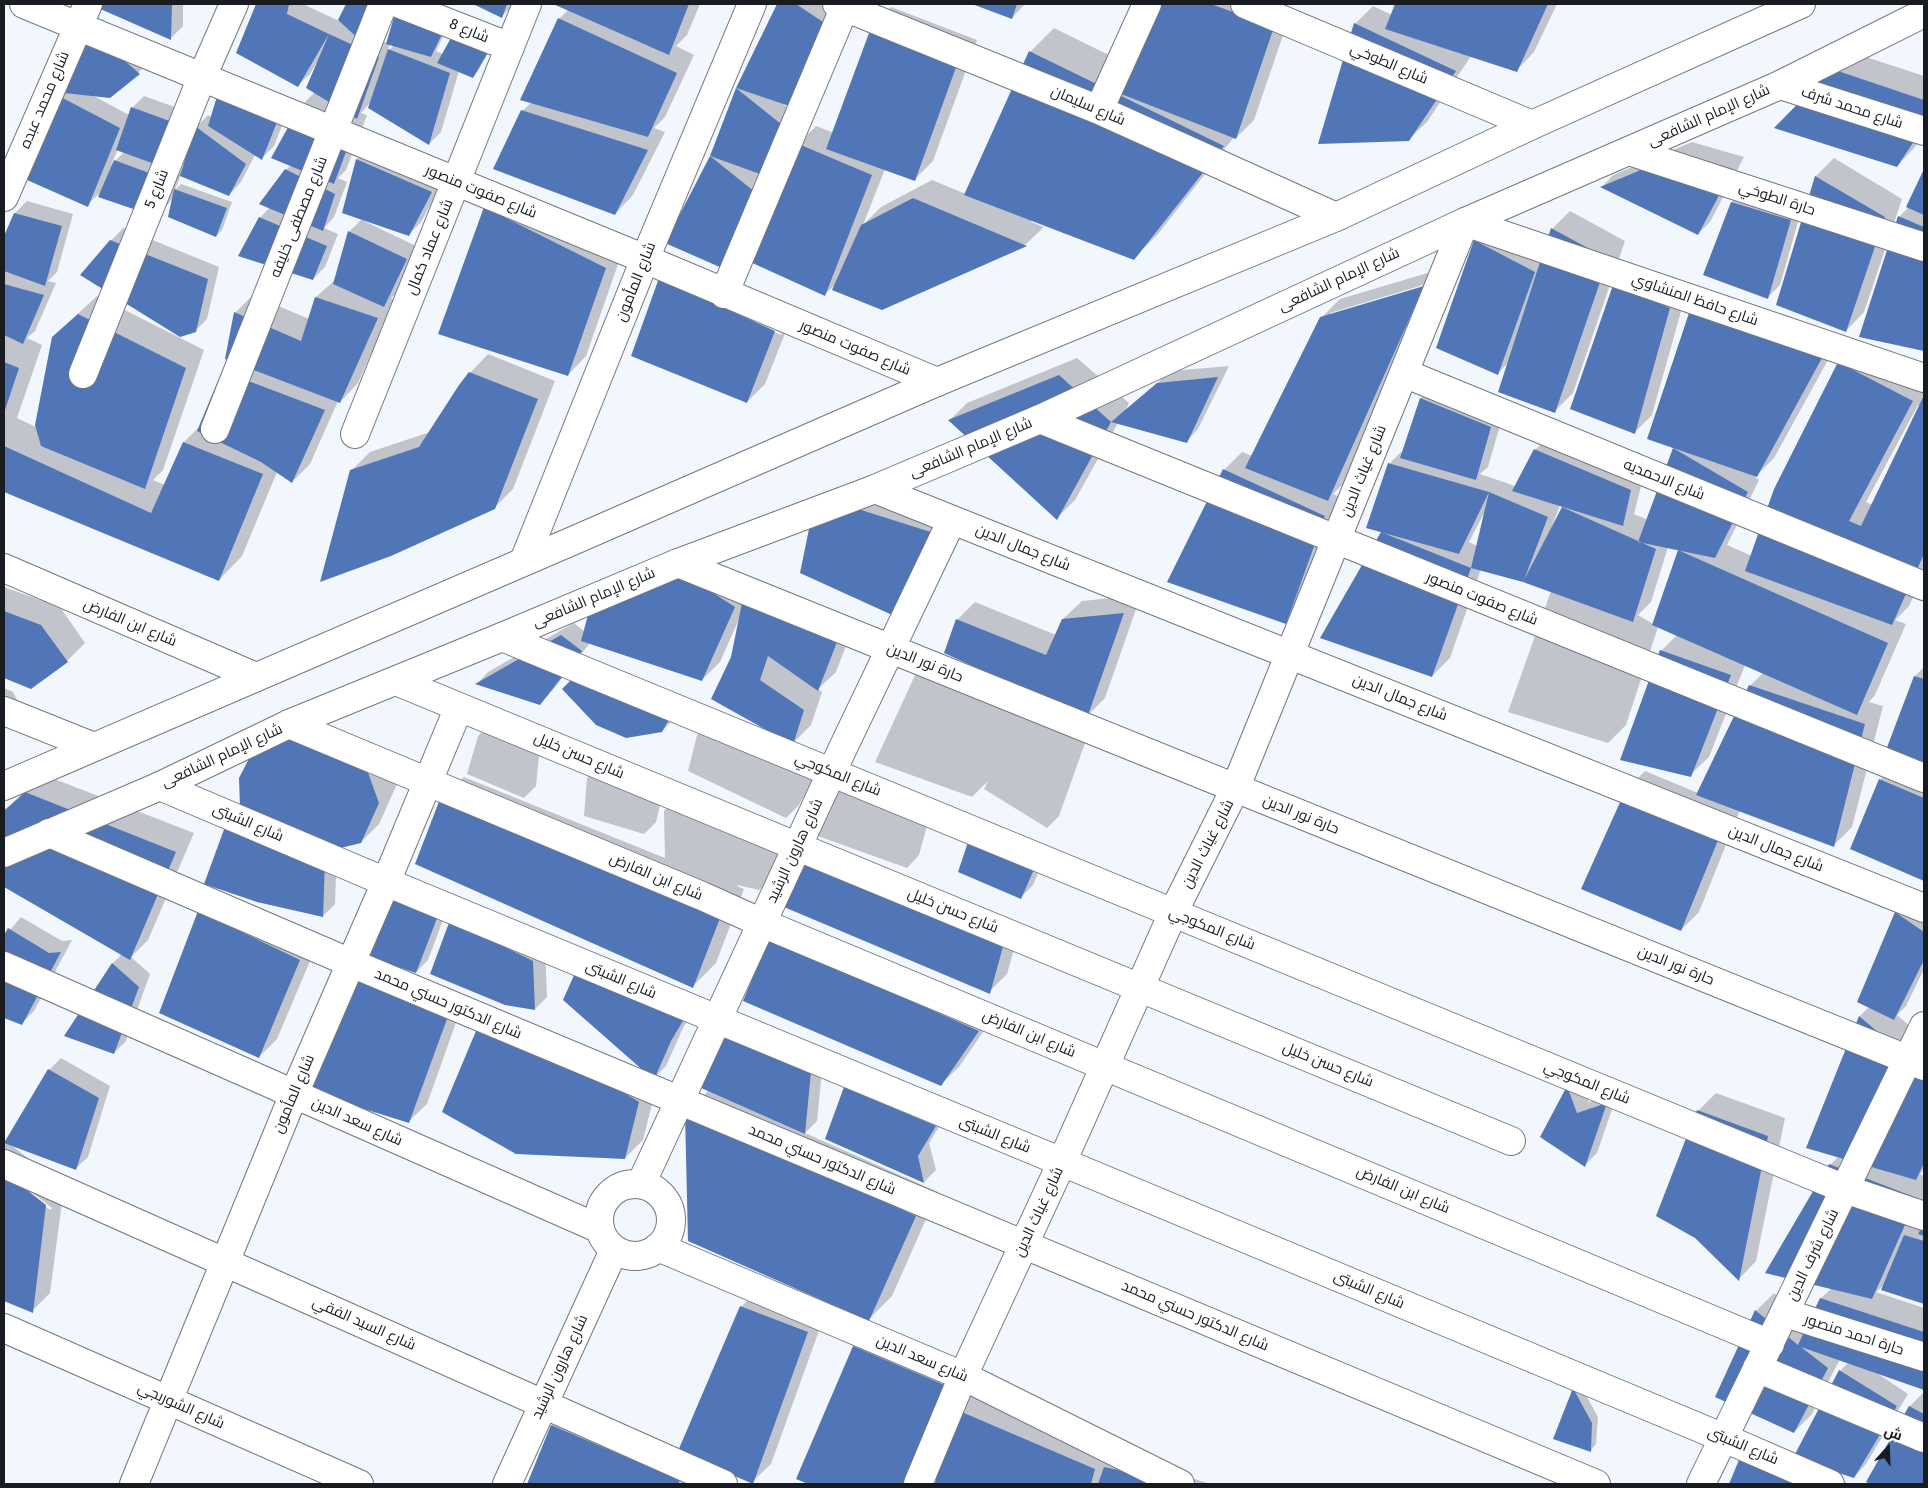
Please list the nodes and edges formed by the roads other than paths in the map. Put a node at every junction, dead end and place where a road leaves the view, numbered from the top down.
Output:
1 (24, 4) edge
2 (234, 4) edge
3 (384, 4) edge
4 (400, 4) edge
5 (527, 4) edge
6 (752, 4) edge
7 (1147, 4) edge
8 (1245, 4) edge
9 (1801, 4) edge
10 (843, 5) edge
11 (1924, 13) edge
12 (83, 14) edge
13 (510, 47) junction
14 (202, 77) junction
15 (1780, 85) junction
16 (1098, 110) junction
17 (1532, 125) junction
18 (333, 130) junction
19 (1924, 131) edge
20 (1629, 151) junction
21 (456, 182) junction
22 (4, 197) edge
23 (1336, 216) junction
24 (1465, 222) junction
25 (1924, 247) edge
26 (645, 259) junction
27 (724, 294) junction
28 (1404, 373) junction
29 (83, 374) dead end
30 (1924, 378) edge
31 (936, 382) junction
32 (1040, 419) junction
33 (214, 430) dead end
34 (355, 434) dead end
35 (875, 489) junction
36 (952, 520) junction
37 (1336, 540) junction
38 (524, 561) junction
39 (678, 563) junction
40 (4, 568) edge
41 (1924, 586) edge
42 (502, 637) junction
43 (891, 649) junction
44 (1290, 654) junction
45 (256, 677) junction
46 (396, 681) junction
47 (459, 706) junction
48 (4, 711) edge
49 (289, 724) junction
50 (94, 747) junction
51 (832, 772) junction
52 (1924, 778) edge
53 (427, 782) junction
54 (4, 786) edge
55 (160, 786) junction
56 (1235, 789) junction
57 (49, 833) junction
58 (797, 847) junction
59 (4, 853) edge
60 (386, 882) junction
61 (1924, 908) edge
62 (1173, 913) junction
63 (762, 922) junction
64 (351, 963) junction
65 (4, 966) edge
66 (1139, 988) junction
67 (717, 1020) junction
68 (1924, 1026) edge
69 (1916, 1063) edge
70 (1104, 1065) junction
71 (294, 1094) junction
72 (680, 1101) junction
73 (1511, 1141) dead end
74 (1062, 1162) junction
75 (4, 1164) edge
76 (641, 1184) junction
77 (1845, 1189) junction
78 (1924, 1216) edge
79 (607, 1239) junction
80 (1023, 1244) junction
81 (658, 1247) junction
82 (225, 1262) junction
83 (1785, 1313) junction
84 (4, 1328) edge
85 (1770, 1344) junction
86 (1924, 1357) edge
87 (1758, 1368) junction
88 (963, 1376) junction
89 (168, 1401) junction
90 (542, 1404) junction
91 (1724, 1438) junction
92 (1924, 1438) edge
93 (134, 1484) edge
94 (359, 1484) edge
95 (507, 1484) edge
96 (723, 1484) edge
97 (918, 1484) edge
98 (1180, 1484) edge
99 (1596, 1484) edge
100 (1701, 1484) edge
101 (1830, 1484) edge

1 - 12 street, شارع صفوت منصور
2 - 14 street, شارع 5
3 - 18 street, شارع مصطفى خليفه
4 - 13 street, شارع 8
5 - 13 street, شارع عماد كمال
6 - 26 street, شارع المأمون
7 - 16 street
8 - 17 street, شارع الطوخي
9 - 17 street
10 - 16 street, شارع سليمان
10 - 27 street
11 - 15 street, شارع الإمام الشافعى
12 - 14 street, شارع صفوت منصور
12 - 22 street, شارع محمد عبده
13 - 21 street, شارع عماد كمال
14 - 18 street, شارع صفوت منصور
14 - 29 street, شارع 5
15 - 19 street, شارع محمد شرف
15 - 20 street, شارع الإمام الشافعى
16 - 23 street, شارع سليمان
17 - 23 street
18 - 21 street, شارع صفوت منصور
18 - 33 street, شارع مصطفى خليفه
20 - 24 street, شارع الإمام الشافعى
20 - 25 street, حارة الطوخي
21 - 26 street, شارع صفوت منصور
21 - 34 street, شارع عماد كمال
23 - 31 street
24 - 28 street, شارع غياث الدين
24 - 30 street, شارع حافظ المنشاوي
24 - 32 street, شارع الإمام الشافعى
26 - 27 street, شارع صفوت منصور
26 - 38 street, شارع المأمون
27 - 31 street, شارع صفوت منصور
28 - 37 street, شارع غياث الدين
28 - 41 street, شارع الاحمديه
31 - 38 street
32 - 35 street, شارع الإمام الشافعى
32 - 37 street, شارع صفوت منصور
35 - 36 street, شارع جمال الدين
35 - 39 street, شارع الإمام الشافعى
36 - 43 street, شارع هارون الرشيد
36 - 44 street, شارع جمال الدين
37 - 44 street, شارع غياث الدين
37 - 52 street, شارع صفوت منصور
38 - 45 street
39 - 42 street, شارع الإمام الشافعى
39 - 43 street, حارة نور الدين
40 - 45 street, شارع ابن الفارض
42 - 46 street, شارع الإمام الشافعى
42 - 51 street, شارع المكوجي
43 - 51 street, شارع هارون الرشيد
43 - 56 street, حارة نور الدين
44 - 56 street, شارع غياث الدين
44 - 61 street, شارع جمال الدين
45 - 50 street
46 - 47 street, شارع حسن خليل
46 - 49 street, شارع الإمام الشافعى
47 - 53 street, شارع المأمون
47 - 58 street, شارع حسن خليل
48 - 50 street
49 - 53 street, شارع ابن الفارض
49 - 55 street, شارع الإمام الشافعى
50 - 54 street
51 - 58 street, شارع هارون الرشيد
51 - 62 street, شارع المكوجي
53 - 60 street, شارع المأمون
53 - 63 street, شارع ابن الفارض
55 - 57 street, شارع الإمام الشافعى
55 - 60 street, شارع الشبتى
56 - 62 street, شارع غياث الدين
56 - 69 street, حارة نور الدين
57 - 59 street, شارع الإمام الشافعى
57 - 64 street, شارع الدكتور حسني محمد
58 - 63 street, شارع هارون الرشيد
58 - 66 street, شارع حسن خليل
60 - 64 street, شارع المأمون
60 - 67 street, شارع الشبتى
62 - 66 street, شارع غياث الدين
62 - 77 street, شارع المكوجي
63 - 67 street, شارع هارون الرشيد
63 - 70 street, شارع ابن الفارض
64 - 71 street, شارع المأمون
64 - 72 street, شارع الدكتور حسني محمد
65 - 71 street, شارع سعد الدين
66 - 70 street, شارع غياث الدين
66 - 73 street, شارع حسن خليل
67 - 72 street, شارع هارون الرشيد
67 - 74 street, شارع الشبتى
68 - 69 street, شارع شرف الدين
69 - 77 street, شارع شرف الدين
70 - 74 street, شارع غياث الدين
70 - 85 street, شارع ابن الفارض
71 - 79 street, شارع سعد الدين
71 - 82 street, شارع المأمون
72 - 76 street, شارع هارون الرشيد
72 - 80 street, شارع الدكتور حسني محمد
74 - 80 street, شارع غياث الدين
74 - 91 street, شارع الشبتى
75 - 82 street, شارع السيد الفقي
76 - 79 street
76 - 81 street
77 - 78 street, شارع المكوجي
77 - 83 street, شارع شرف الدين
79 - 81 street
79 - 90 street, شارع هارون الرشيد
80 - 88 street, شارع غياث الدين
80 - 99 street, شارع الدكتور حسني محمد
81 - 88 street, شارع سعد الدين
82 - 89 street, شارع المأمون
82 - 90 street, شارع السيد الفقي
83 - 85 street, شارع شرف الدين
83 - 86 street, حارة احمد منصور
84 - 89 street, شارع الشوربجي
85 - 87 street, شارع شرف الدين
87 - 91 street, شارع شرف الدين
87 - 92 street
88 - 97 street, شارع غياث الدين
88 - 98 street, شارع سعد الدين
89 - 93 street, شارع المأمون
89 - 94 street, شارع الشوربجي
90 - 95 street, شارع هارون الرشيد
90 - 96 street, شارع السيد الفقي
91 - 100 street, شارع شرف الدين
91 - 101 street, شارع الشبتى

